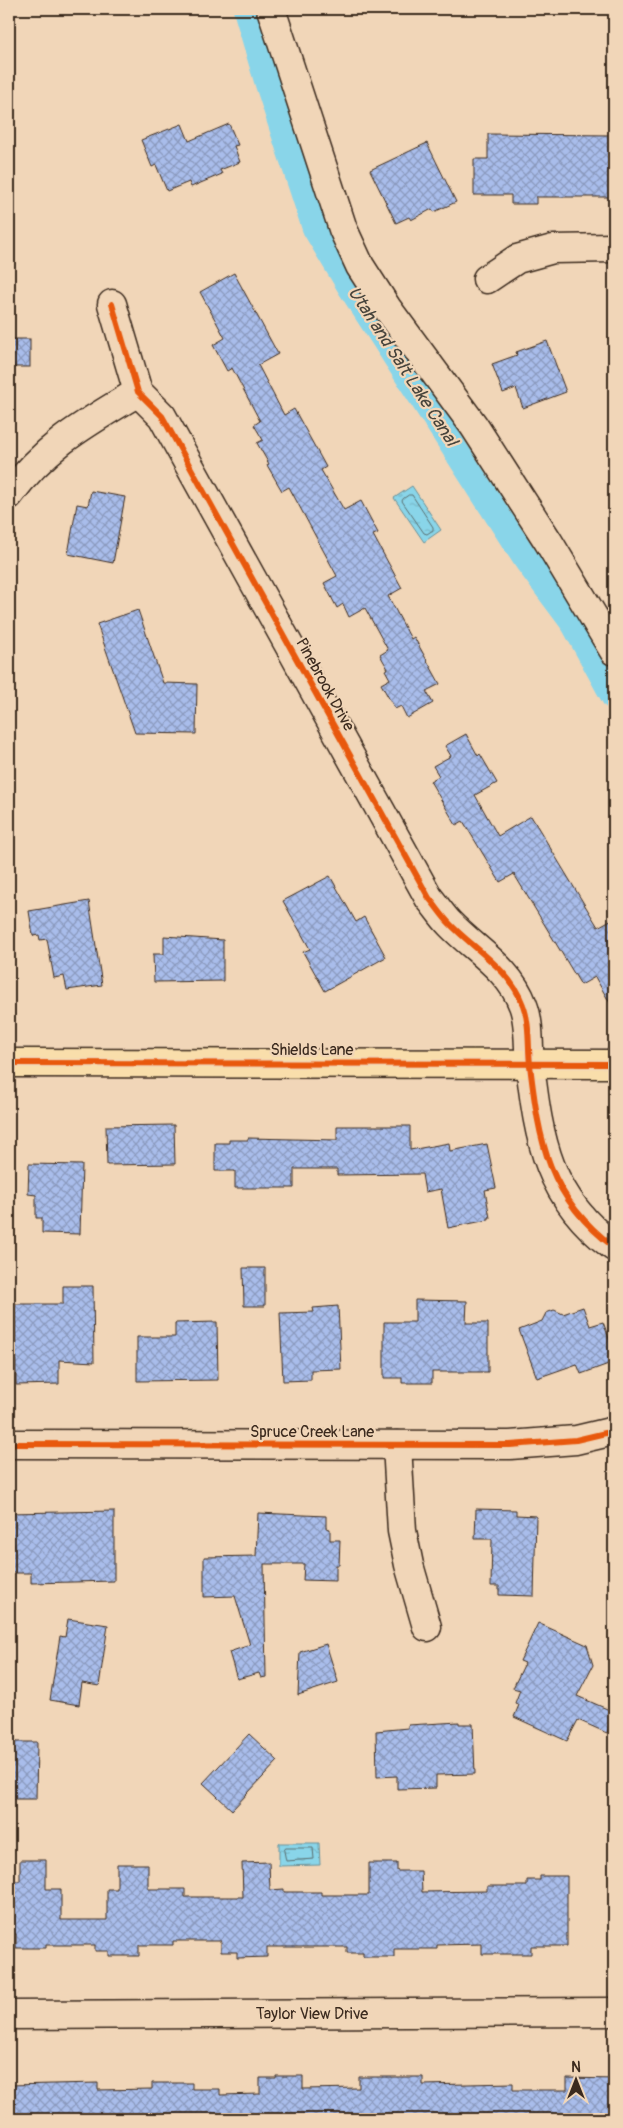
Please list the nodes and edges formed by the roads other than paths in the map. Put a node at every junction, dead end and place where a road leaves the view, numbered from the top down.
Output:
1 (271, 9) edge
2 (614, 248) edge
3 (487, 280) dead end
4 (112, 304) dead end
5 (138, 392) junction
6 (9, 495) edge
7 (614, 651) edge
8 (9, 1063) edge
9 (530, 1063) junction
10 (614, 1064) edge
11 (614, 1247) edge
12 (614, 1431) edge
13 (9, 1444) edge
14 (397, 1445) junction
15 (427, 1627) dead end
16 (614, 2012) edge
17 (9, 2015) edge

1 - 7 street
2 - 3 street
4 - 5 street, Pinebrook Drive
5 - 6 street
5 - 9 street, Pinebrook Drive
8 - 9 main road, Shields Lane
9 - 10 main road, Shields Lane
9 - 11 street, Pinebrook Drive
12 - 14 street, Spruce Creek Lane
13 - 14 street, Spruce Creek Lane
14 - 15 street
16 - 17 street, Taylor View Drive

